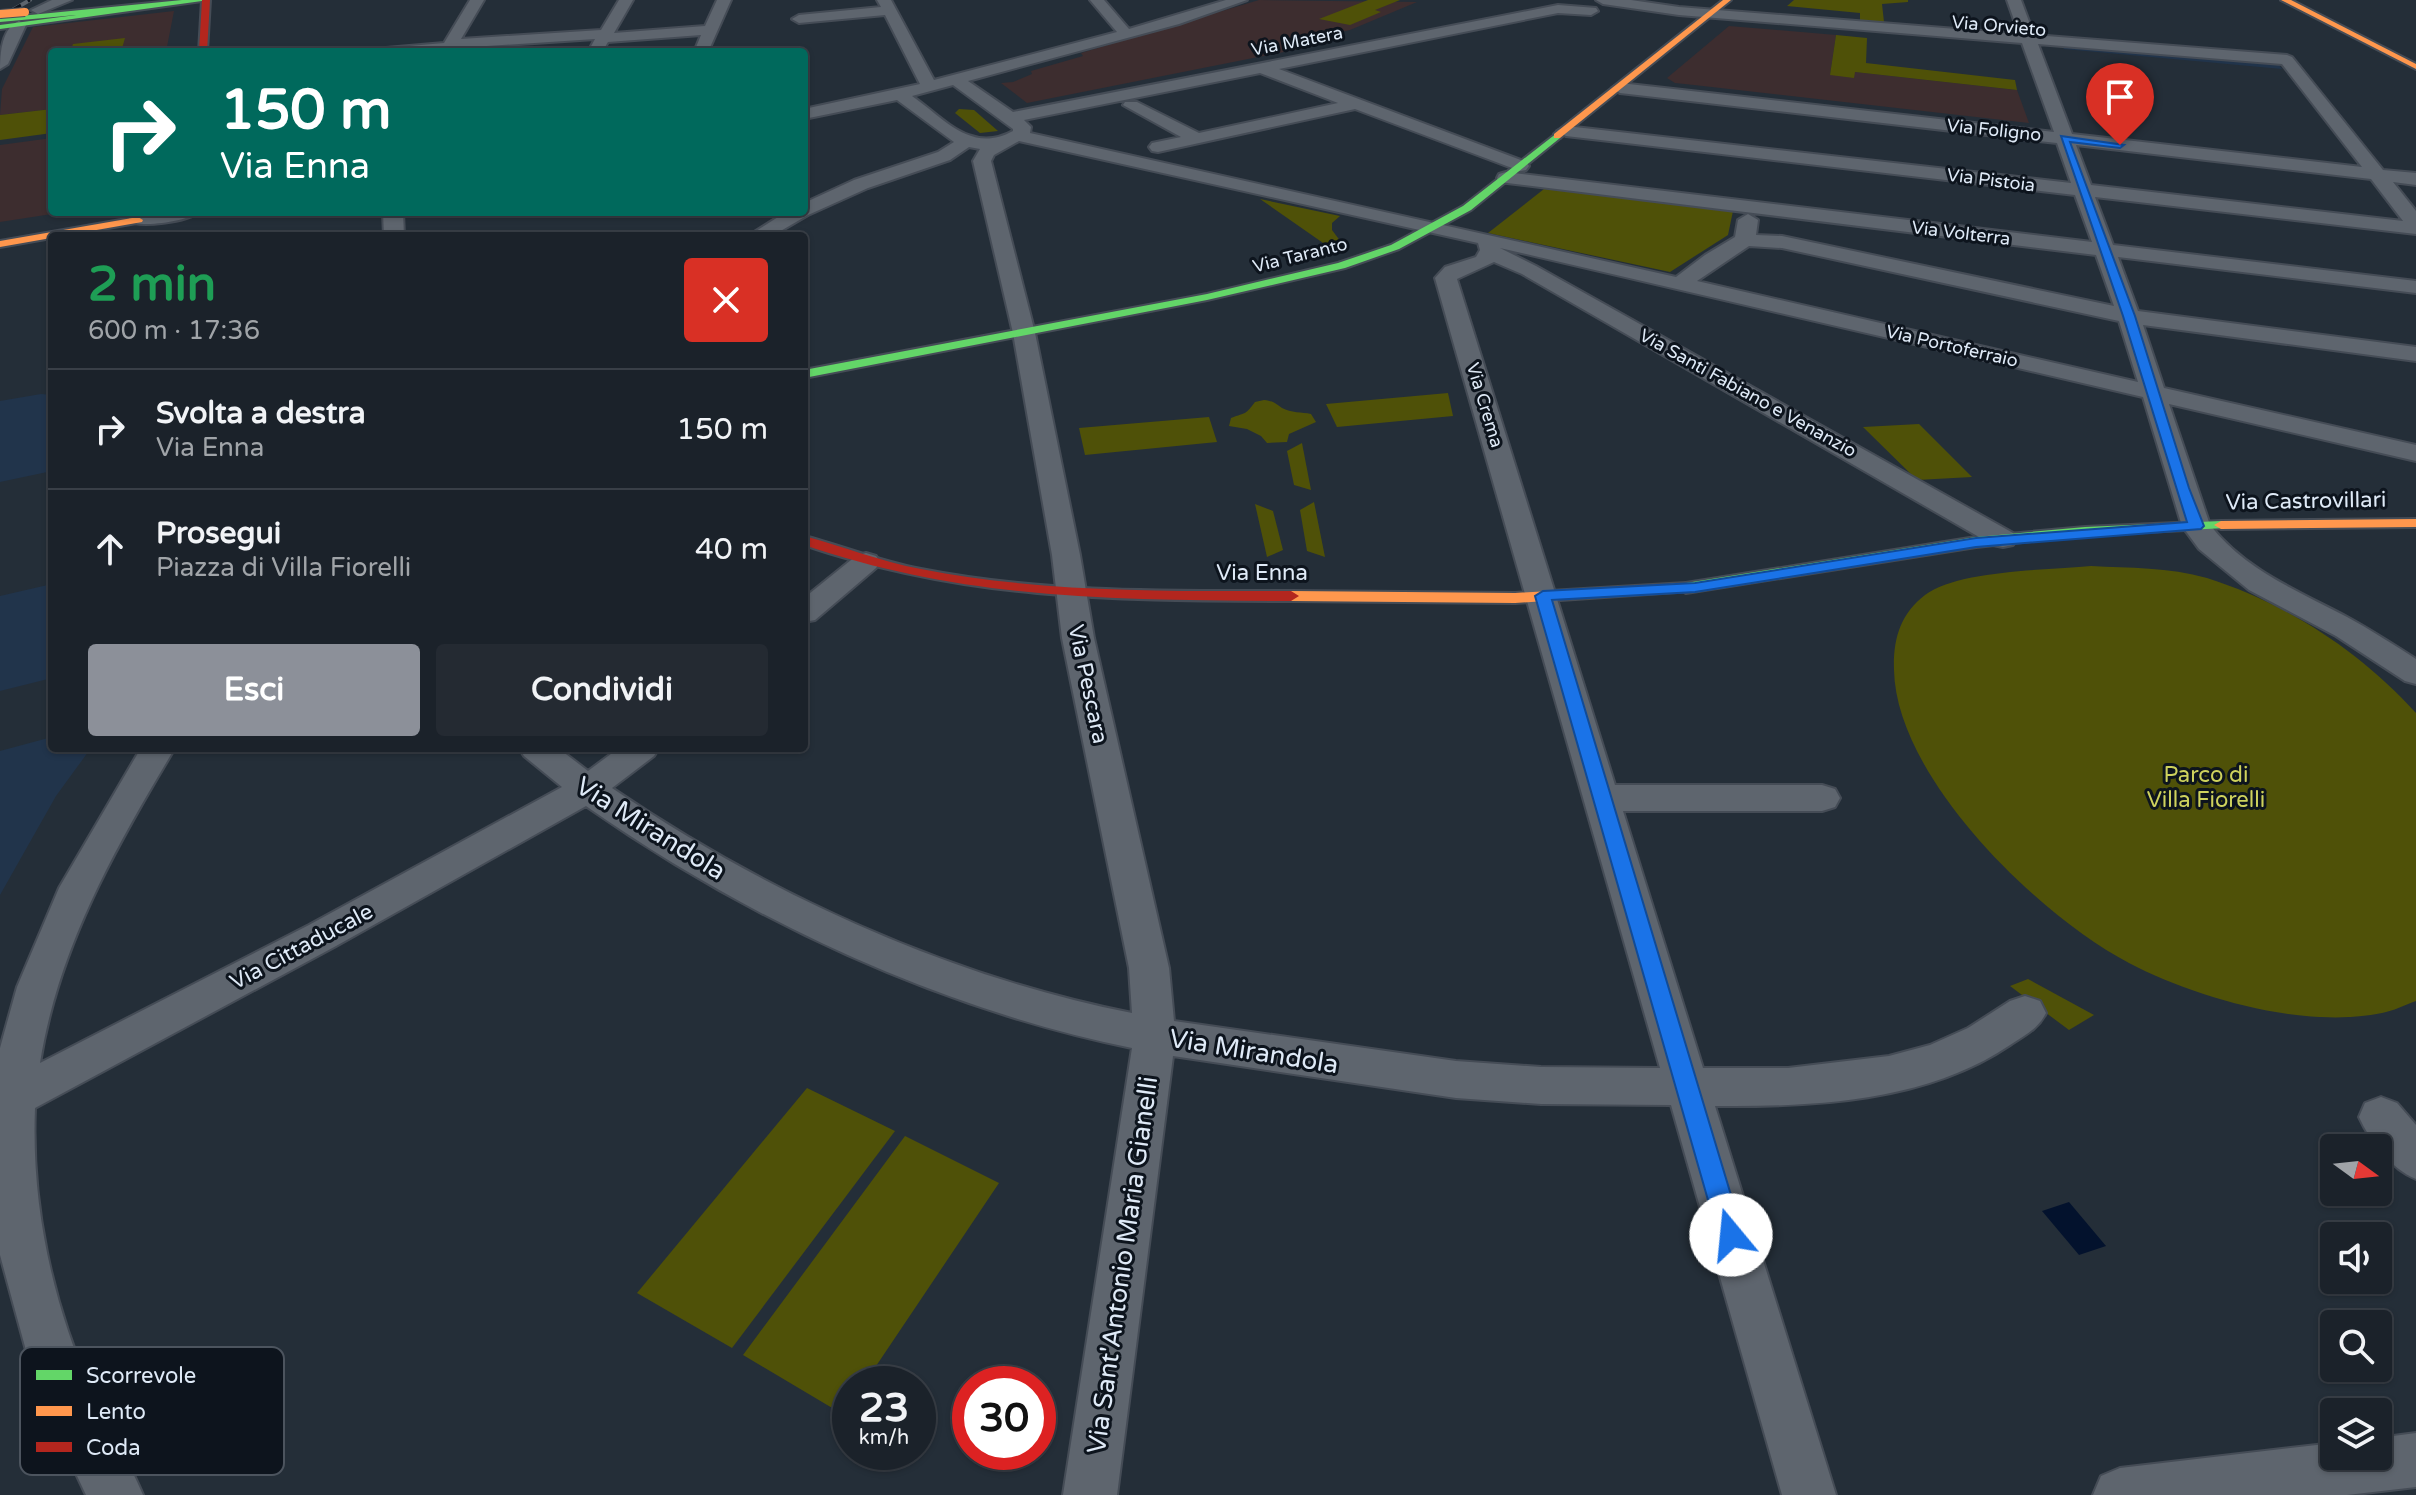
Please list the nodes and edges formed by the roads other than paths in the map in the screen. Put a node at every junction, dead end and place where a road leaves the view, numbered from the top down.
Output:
1 (65, 0) edge
2 (477, 0) edge
3 (626, 0) edge
4 (724, 0) edge
5 (1097, 0) edge
6 (1240, 0) edge
7 (1606, 0) edge
8 (2014, 0) edge
9 (2285, 0) edge
10 (1575, 1) edge
11 (206, 2) edge
12 (137, 5) edge
13 (887, 5) edge
14 (1591, 6) edge
15 (1558, 9) junction
16 (1713, 11) edge
17 (1146, 12) dead end
18 (12, 19) edge
19 (799, 19) dead end
20 (1155, 26) junction
21 (710, 30) junction
22 (1126, 34) junction
23 (601, 41) junction
24 (2030, 44) junction
25 (203, 48) edge
26 (449, 48) edge
27 (467, 48) edge
28 (702, 48) edge
29 (0, 64) edge
30 (2416, 67) edge
31 (1264, 68) junction
32 (954, 78) junction
33 (929, 86) junction
34 (1623, 86) junction
35 (899, 94) junction
36 (1356, 104) junction
37 (1131, 105) dead end
38 (942, 109) junction
39 (808, 113) edge
40 (1003, 113) junction
41 (1566, 131) junction
42 (2063, 135) junction
43 (1012, 138) junction
44 (1196, 138) junction
45 (965, 142) junction
46 (1158, 147) dead end
47 (2374, 171) junction
48 (1513, 172) junction
49 (2416, 176) edge
50 (2082, 190) junction
51 (808, 208) edge
52 (1750, 208) junction
53 (1778, 211) junction
54 (171, 216) edge
55 (793, 216) edge
56 (139, 223) edge
57 (2416, 226) edge
58 (1436, 227) junction
59 (76, 232) edge
60 (765, 232) edge
61 (48, 236) edge
62 (1745, 240) junction
63 (1774, 241) junction
64 (0, 244) edge
65 (2103, 250) junction
66 (1487, 252) junction
67 (1680, 284) junction
68 (2416, 287) edge
69 (2129, 316) junction
70 (1024, 333) junction
71 (2416, 354) edge
72 (808, 373) edge
73 (2153, 392) junction
74 (2416, 453) edge
75 (2416, 523) edge
76 (2196, 526) junction
77 (2003, 539) junction
78 (808, 541) edge
79 (1976, 542) junction
80 (866, 562) junction
81 (1071, 595) junction
82 (1543, 596) junction
83 (808, 610) edge
84 (2416, 674) edge
85 (156, 752) edge
86 (541, 752) edge
87 (637, 752) edge
88 (586, 789) junction
89 (1602, 798) junction
90 (1822, 798) dead end
91 (2025, 1013) dead end
92 (1155, 1035) junction
93 (1686, 1087) junction
94 (13, 1098) junction
95 (2381, 1117) dead end
96 (2416, 1158) edge
97 (49, 1347) edge
98 (2416, 1460) edge
99 (105, 1475) edge
100 (116, 1495) edge
101 (1090, 1495) edge
102 (1809, 1495) edge
103 (2120, 1495) edge

1 - 18 street
2 - 26 street
3 - 23 street
4 - 21 street
5 - 22 street
6 - 20 street
7 - 16 street
8 - 24 street
9 - 30 main road
10 - 14 street
10 - 15 street
11 - 12 main road
11 - 18 main road
11 - 25 main road
12 - 18 main road
13 - 19 street
13 - 33 street
14 - 15 street, Via Matera
14 - 16 street
15 - 31 street, Via Matera
16 - 24 street, Via Orvieto
16 - 34 main road, Via Taranto
17 - 20 street
18 - 29 street
20 - 22 street
21 - 23 street
21 - 28 street
22 - 32 street
23 - 27 street
24 - 42 street
24 - 47 street, Via Orvieto
31 - 36 street, Via Volterra
31 - 40 street, Via Matera
32 - 33 street
32 - 40 street
33 - 35 street
34 - 41 main road, Via Taranto
34 - 42 street, Via Foligno
35 - 38 street
35 - 39 street
36 - 44 street
36 - 48 street, Via Volterra
37 - 44 street
38 - 40 street, Via Matera
38 - 45 street
40 - 43 street
41 - 48 main road, Via Taranto
41 - 50 street, Via Pistoia
42 - 47 street, Via Foligno
42 - 50 street
43 - 45 street
43 - 58 street
43 - 70 street, Via Pescara
44 - 46 street
45 - 51 street
47 - 49 street, Via Foligno
47 - 57 street
48 - 52 street, Via Volterra
48 - 58 main road, Via Taranto
50 - 57 street, Via Pistoia
50 - 65 street
52 - 53 street, Via Volterra
52 - 62 street
53 - 63 street
53 - 65 street, Via Volterra
54 - 56 street
55 - 60 street
56 - 59 main road
58 - 66 street
58 - 70 main road, Via Taranto
61 - 64 main road
62 - 63 street
62 - 67 street
63 - 69 street
65 - 68 street, Via Volterra
65 - 69 street
66 - 67 street, Via Portoferraio
66 - 77 street, Via Santi Fabiano e Venanzio
66 - 79 street, Via Santi Fabiano e Venanzio
66 - 82 street, Via Crema
67 - 73 street, Via Portoferraio
69 - 71 street
69 - 73 street
70 - 72 main road, Via Taranto
70 - 81 street, Via Pescara
73 - 74 street, Via Portoferraio
73 - 76 street
75 - 76 main road, Via Castrovillari
76 - 77 main road, Via Castrovillari
76 - 84 street
77 - 79 main road, Via Castrovillari
78 - 80 main road, Via Enna
79 - 82 main road, Via Enna
80 - 81 main road, Via Enna
80 - 83 street
81 - 82 main road, Via Enna
81 - 92 street, Via Pescara
82 - 89 street
85 - 94 street
86 - 88 street, Via Mirandola
87 - 88 street, Via Cittaducale
88 - 92 street, Via Mirandola
88 - 94 street, Via Cittaducale
89 - 90 street
89 - 93 street
91 - 93 street, Via Mirandola
92 - 93 street, Via Mirandola
92 - 101 street, Via Sant'Antonio Maria Gianelli
93 - 102 street
94 - 97 street
95 - 96 street
98 - 103 street
99 - 100 street

